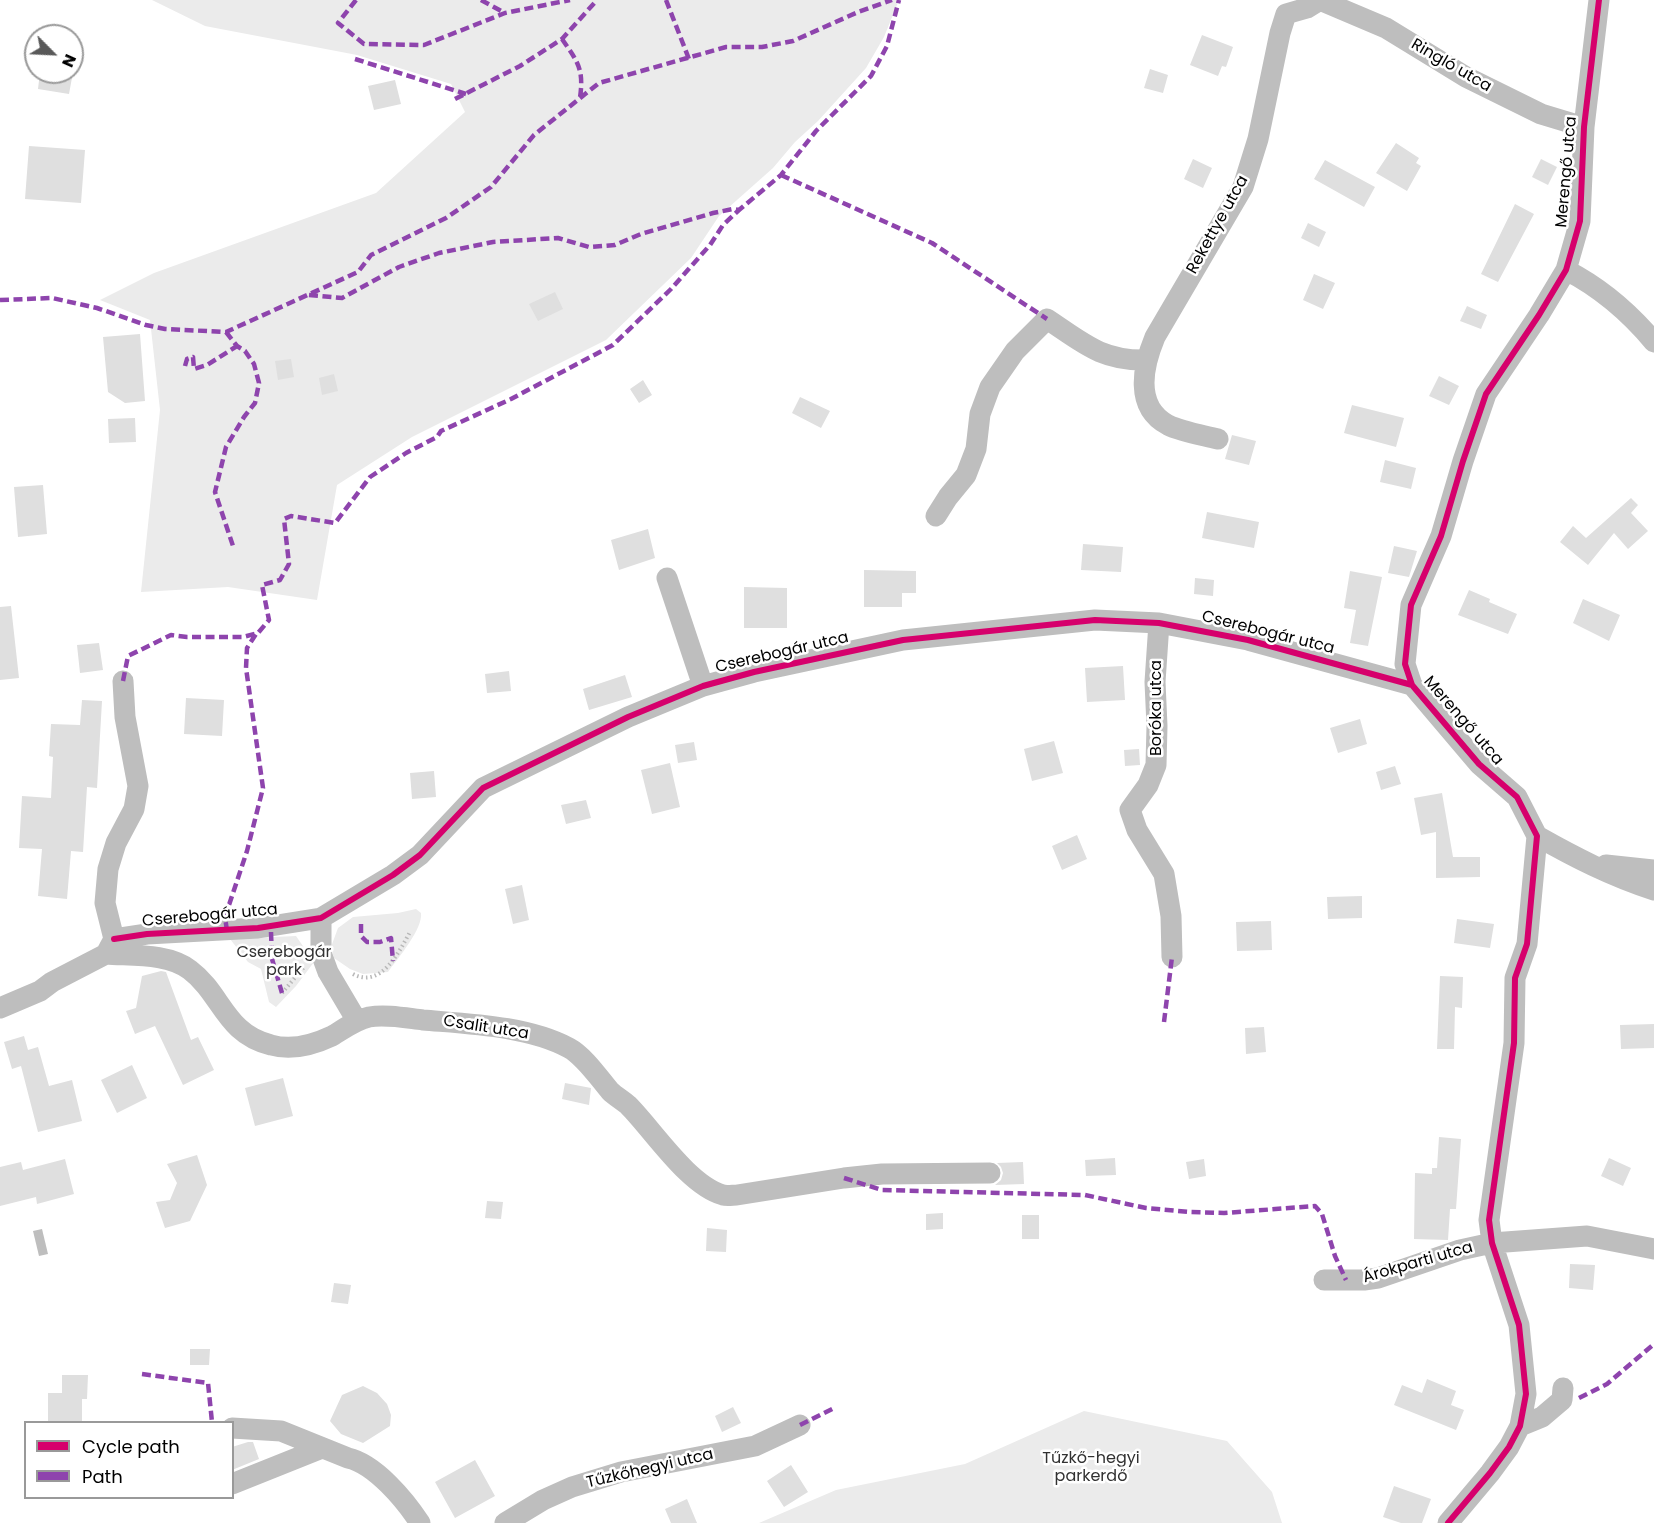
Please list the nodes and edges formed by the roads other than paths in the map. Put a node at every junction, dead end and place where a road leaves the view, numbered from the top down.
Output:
1 (1320, 0) edge
2 (1599, 0) edge
3 (1584, 126) junction
4 (1566, 270) junction
5 (1654, 342) edge
6 (1146, 360) junction
7 (1218, 439) dead end
8 (936, 516) dead end
9 (667, 578) dead end
10 (1159, 623) junction
11 (123, 681) dead end
12 (1412, 685) junction
13 (703, 686) junction
14 (1537, 836) junction
15 (1585, 863) junction
16 (1654, 870) edge
17 (1654, 890) edge
18 (321, 918) junction
19 (110, 947) junction
20 (1172, 957) dead end
21 (0, 1008) edge
22 (357, 1021) junction
23 (990, 1173) dead end
24 (1492, 1243) junction
25 (1654, 1249) edge
26 (1324, 1280) dead end
27 (1563, 1388) dead end
28 (800, 1425) dead end
29 (1520, 1426) junction
30 (234, 1428) edge
31 (322, 1448) junction
32 (234, 1483) edge
33 (420, 1523) edge
34 (505, 1523) edge
35 (1448, 1523) edge

1 - 3 street, Ringló utca
1 - 6 street, Rekettye utca
2 - 3 street, Merengő utca
3 - 4 street, Merengő utca
4 - 5 street
4 - 12 street, Merengő utca
6 - 7 street, Rekettye utca
6 - 8 street
9 - 13 street
10 - 12 street, Cserebogár utca
10 - 13 street, Cserebogár utca
10 - 20 street, Boróka utca
11 - 19 street
12 - 14 street, Merengő utca
13 - 18 street, Cserebogár utca
14 - 15 street
14 - 24 street
15 - 16 street
15 - 17 street
18 - 19 street, Cserebogár utca
18 - 22 street
19 - 21 street, Cserebogár utca
19 - 22 street, Csalit utca
22 - 23 street, Csalit utca
24 - 25 street, Árokparti utca
24 - 26 street, Árokparti utca
24 - 29 street
27 - 29 street
28 - 34 street, Tűzkőhegyi utca
29 - 35 street
30 - 31 street
31 - 32 street
31 - 33 street

